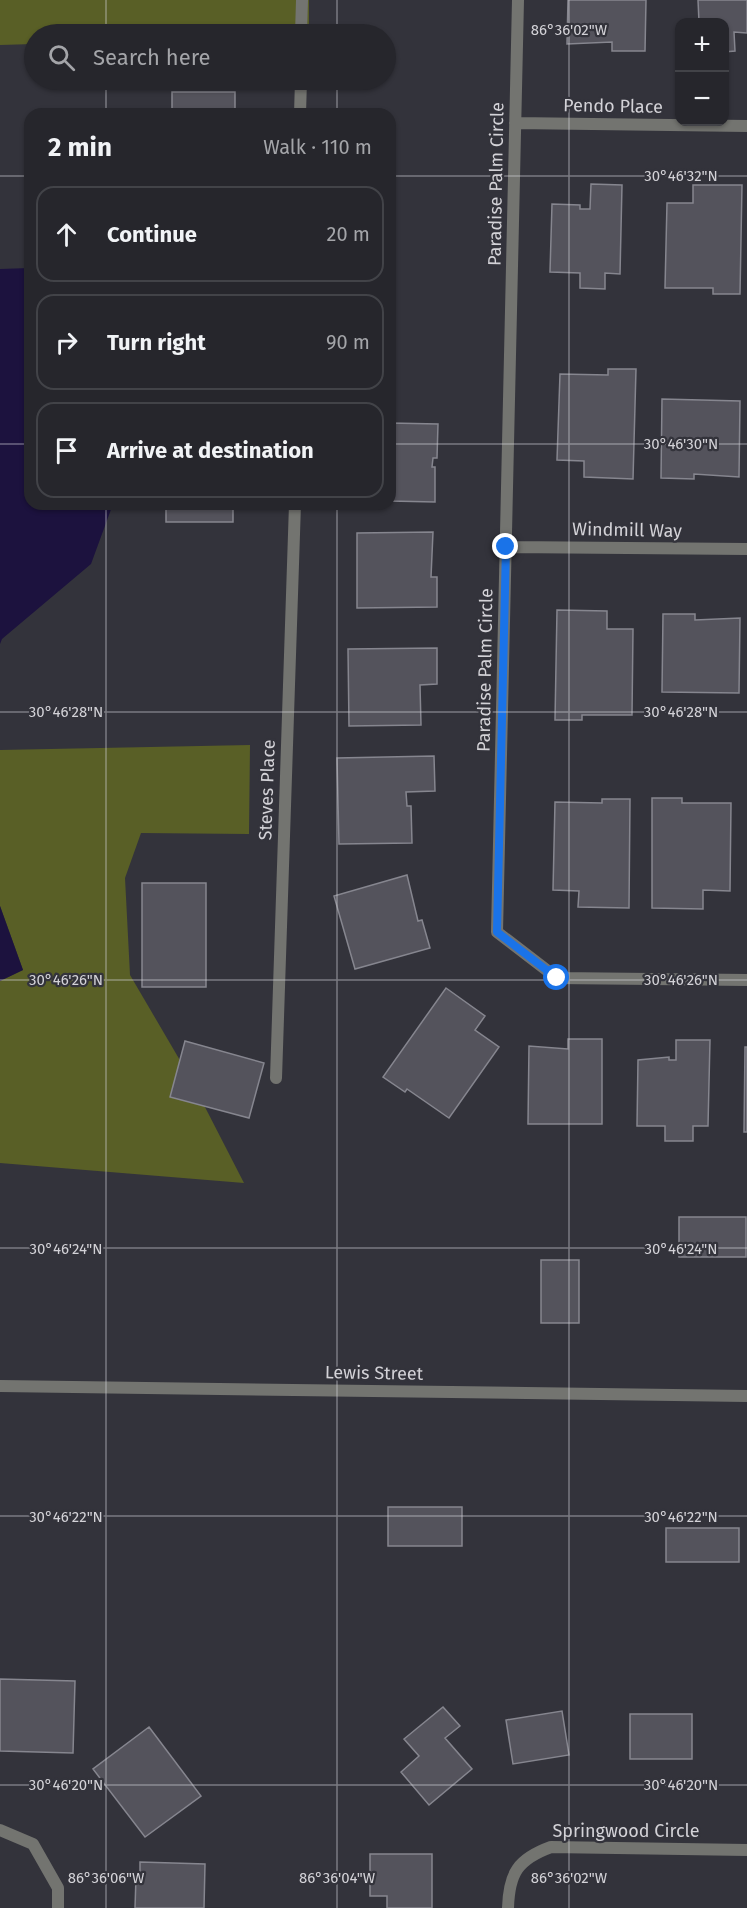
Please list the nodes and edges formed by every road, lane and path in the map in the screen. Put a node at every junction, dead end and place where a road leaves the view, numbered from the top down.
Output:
1 (302, 0) edge
2 (518, 0) edge
3 (301, 24) edge
4 (301, 90) edge
5 (300, 108) edge
6 (515, 123) junction
7 (747, 126) edge
8 (295, 510) edge
9 (506, 547) junction
10 (747, 549) edge
11 (747, 980) edge
12 (276, 1078) dead end
13 (0, 1386) edge
14 (747, 1396) edge
15 (0, 1830) edge
16 (747, 1850) edge
17 (58, 1908) edge
18 (508, 1908) edge

1 - 3 street
2 - 6 street, Paradise Palm Circle
4 - 5 street
6 - 7 street, Pendo Place
6 - 9 street, Paradise Palm Circle
8 - 12 street, Steves Place
9 - 10 street, Windmill Way
9 - 11 street, Paradise Palm Circle
13 - 14 street, Lewis Street
15 - 17 street
16 - 18 street, Springwood Circle

